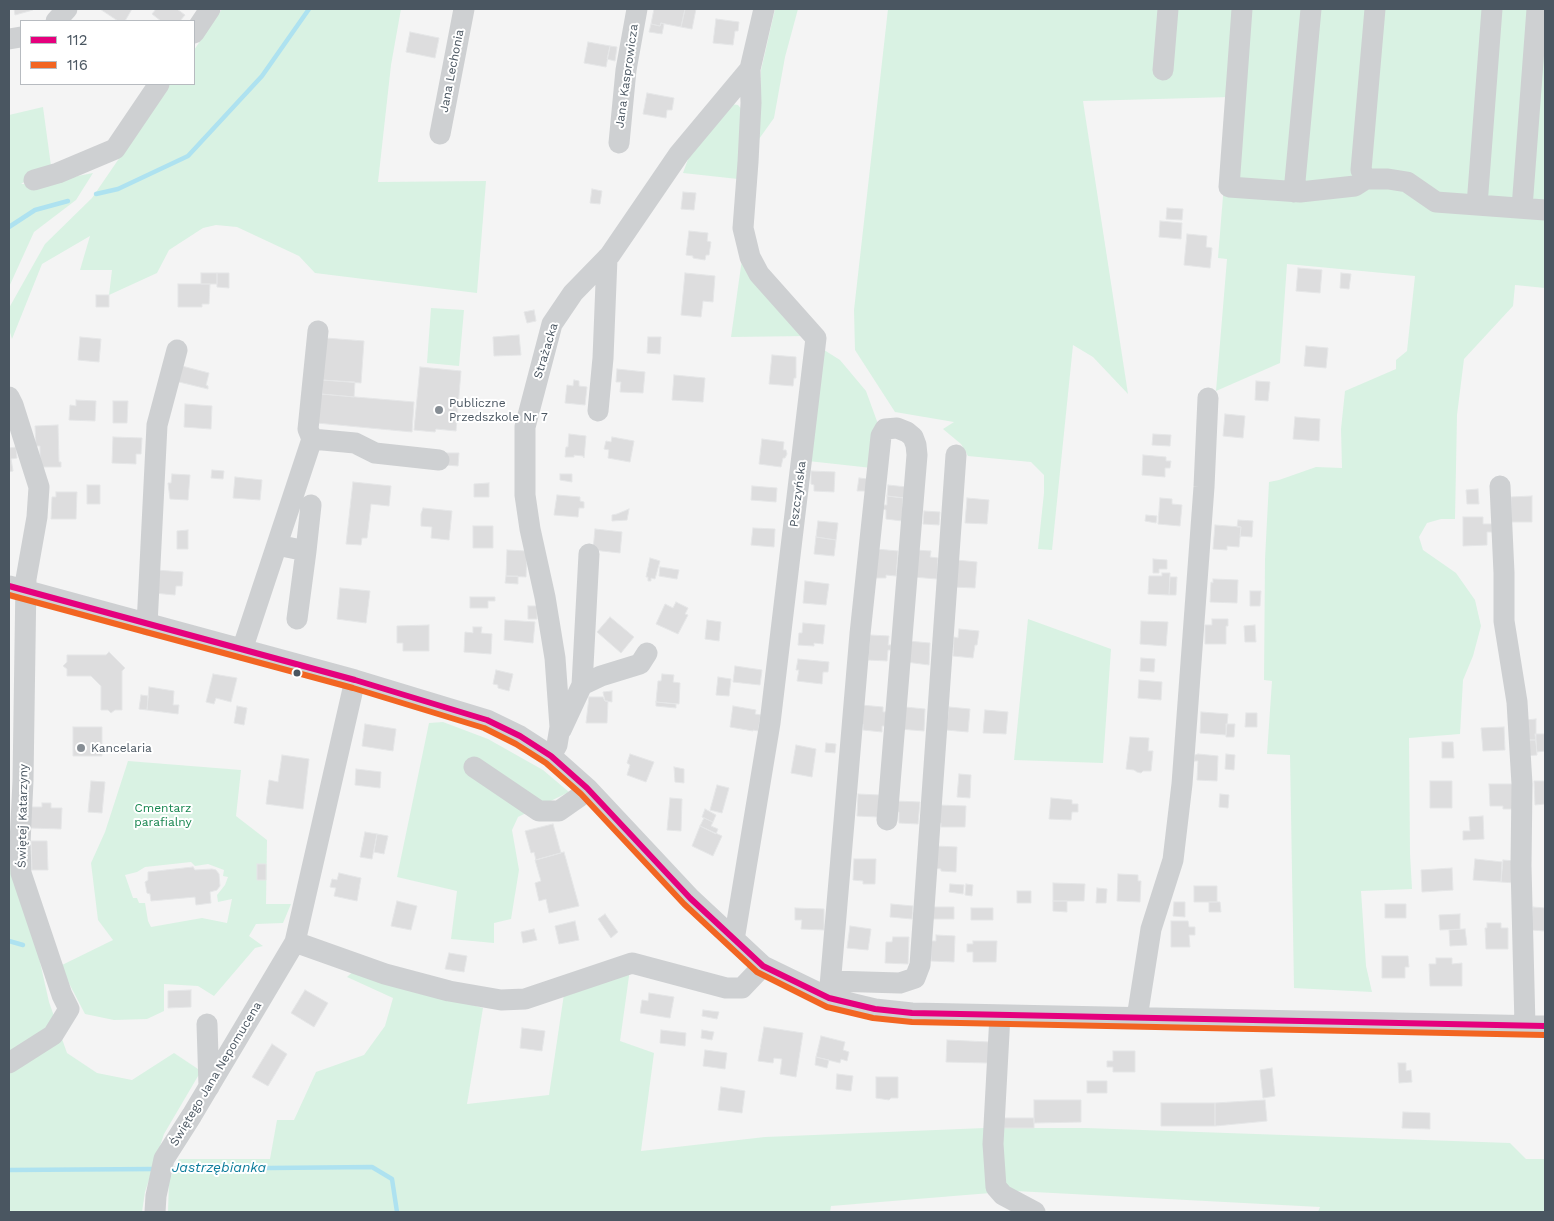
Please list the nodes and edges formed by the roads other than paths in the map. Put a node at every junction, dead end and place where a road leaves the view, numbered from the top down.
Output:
1 (67, 9) edge
2 (210, 9) edge
3 (464, 9) edge
4 (637, 9) edge
5 (764, 9) edge
6 (1168, 9) edge
7 (1242, 9) edge
8 (1311, 9) edge
9 (1375, 9) edge
10 (1492, 9) edge
11 (1537, 9) edge
12 (57, 20) edge
13 (195, 32) edge
14 (750, 69) junction
15 (1163, 70) dead end
16 (158, 85) edge
17 (440, 134) dead end
18 (618, 143) dead end
19 (1366, 179) junction
20 (34, 180) dead end
21 (1294, 192) junction
22 (1477, 205) junction
23 (1522, 208) junction
24 (1545, 210) edge
25 (607, 258) junction
26 (318, 331) dead end
27 (177, 350) dead end
28 (9, 397) edge
29 (1208, 398) dead end
30 (598, 411) dead end
31 (312, 439) junction
32 (956, 455) dead end
33 (439, 460) dead end
34 (1500, 486) dead end
35 (311, 505) dead end
36 (277, 545) junction
37 (306, 551) junction
38 (589, 554) dead end
39 (17, 589) edge
40 (298, 619) dead end
41 (147, 624) junction
42 (242, 650) junction
43 (647, 653) dead end
44 (355, 680) junction
45 (582, 685) junction
46 (556, 745) junction
47 (474, 767) dead end
48 (587, 788) junction
49 (887, 820) dead end
50 (734, 940) junction
51 (287, 946) junction
52 (763, 966) junction
53 (830, 989) junction
54 (1000, 1015) junction
55 (1137, 1018) junction
56 (208, 1024) dead end
57 (1535, 1026) edge
58 (9, 1063) edge
59 (209, 1087) junction
60 (155, 1212) edge
61 (1035, 1212) edge

1 - 12 street
2 - 13 street
3 - 17 street, Jana Lechonia
4 - 18 street, Jana Kasprowicza
5 - 14 street, Strażacka
6 - 15 street
7 - 21 street
8 - 21 street
9 - 19 street
10 - 22 street
11 - 23 street
14 - 25 street, Strażacka
14 - 50 street, Pszczyńska
16 - 20 street
19 - 21 street
19 - 22 street
22 - 23 street
23 - 24 street
25 - 30 street
25 - 46 street, Strażacka
26 - 31 street
27 - 41 street
28 - 39 street
29 - 55 street
31 - 33 street
31 - 36 street
32 - 53 street
34 - 57 street
35 - 37 street
36 - 37 street
36 - 42 street
37 - 40 street
38 - 45 street
39 - 41 street
39 - 58 street, Świętej Katarzyny
41 - 42 street
42 - 44 street
43 - 45 street
44 - 46 street
44 - 51 street, Świętego Jana Nepomucena
45 - 46 street
46 - 48 street
47 - 48 street
48 - 50 street
49 - 53 street
50 - 52 street
51 - 52 street
51 - 59 street, Świętego Jana Nepomucena
52 - 53 street
53 - 54 street
54 - 55 street
54 - 61 street
55 - 57 street
56 - 59 street
59 - 60 street, Świętego Jana Nepomucena

